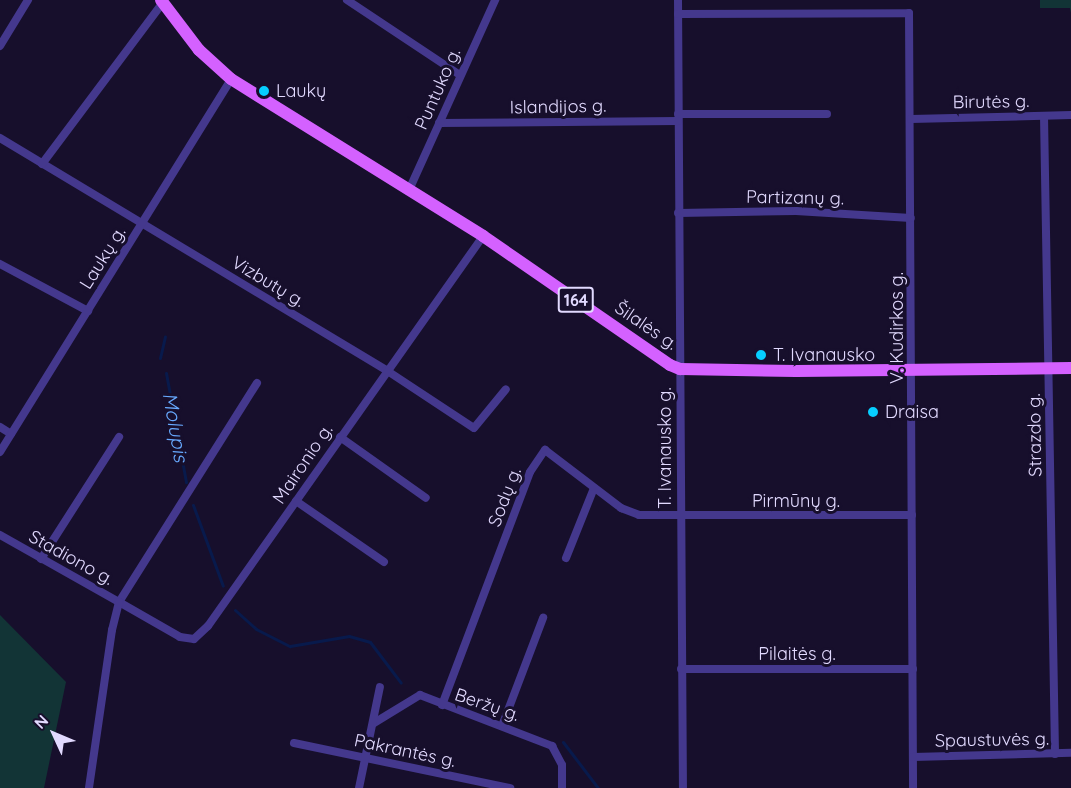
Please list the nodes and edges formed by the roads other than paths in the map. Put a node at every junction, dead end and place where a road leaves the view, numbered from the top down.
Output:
1 (28, 0) edge
2 (347, 0) edge
3 (495, 0) edge
4 (678, 0) edge
5 (162, 1) edge
6 (678, 14) junction
7 (1, 41) edge
8 (460, 75) junction
9 (231, 79) junction
10 (827, 114) dead end
11 (1071, 115) edge
12 (1044, 116) junction
13 (678, 117) junction
14 (911, 118) junction
15 (439, 123) junction
16 (0, 138) edge
17 (42, 164) junction
18 (409, 190) junction
19 (678, 213) junction
20 (911, 218) junction
21 (143, 223) junction
22 (483, 236) junction
23 (0, 264) edge
24 (88, 311) junction
25 (1071, 368) edge
26 (680, 369) junction
27 (912, 369) junction
28 (1050, 369) junction
29 (386, 370) junction
30 (257, 382) dead end
31 (506, 389) dead end
32 (0, 428) edge
33 (11, 434) junction
34 (119, 437) dead end
35 (340, 437) junction
36 (0, 453) edge
37 (594, 488) junction
38 (426, 498) dead end
39 (296, 501) junction
40 (912, 515) junction
41 (681, 518) junction
42 (0, 535) edge
43 (566, 558) dead end
44 (41, 559) junction
45 (384, 562) dead end
46 (119, 602) junction
47 (543, 618) dead end
48 (681, 669) junction
49 (913, 669) junction
50 (380, 687) dead end
51 (442, 705) junction
52 (374, 723) junction
53 (502, 726) junction
54 (294, 743) dead end
55 (1071, 753) edge
56 (1055, 754) junction
57 (914, 757) junction
58 (366, 758) junction
59 (89, 788) edge
60 (359, 788) edge
61 (510, 788) edge
62 (562, 788) edge
63 (683, 788) edge
64 (913, 788) edge

1 - 7 street
2 - 8 street
3 - 8 street, Puntuko g.
4 - 6 street, T. Ivanausko g.
5 - 9 main road, Šilalės g. / 164
5 - 17 street
6 - 13 street, T. Ivanausko g.
6 - 14 street, V. Kudirkos g.
8 - 15 street, Puntuko g.
9 - 18 main road, Šilalės g. / 164
9 - 21 street, Laukų g.
10 - 13 street, Islandijos g.
11 - 12 street, Birutės g.
12 - 14 street, Birutės g.
12 - 28 street, Strazdo g.
13 - 15 street, Islandijos g.
13 - 19 street, T. Ivanausko g.
14 - 20 street, V. Kudirkos g.
15 - 18 street, Puntuko g.
16 - 17 street, Vizbutų g.
17 - 21 street, Vizbutų g.
18 - 22 main road, Šilalės g. / 164
19 - 20 street, Partizanų g.
19 - 26 street, T. Ivanausko g.
20 - 27 street, V. Kudirkos g.
21 - 24 street, Laukų g.
21 - 29 street, Vizbutų g.
22 - 26 main road, Šilalės g. / 164
22 - 29 street, Maironio g.
23 - 24 street
24 - 33 street, Laukų g.
25 - 28 main road, Šilalės g. / 164
26 - 27 main road, Šilalės g. / 164
26 - 41 street, T. Ivanausko g.
27 - 28 main road, Šilalės g. / 164
27 - 40 street, V. Kudirkos g.
28 - 56 street, Strazdo g.
29 - 31 street, Vizbutų g.
29 - 35 street, Maironio g.
30 - 46 street
32 - 33 street
33 - 36 street, Laukų g.
34 - 44 street
35 - 38 street
35 - 39 street, Maironio g.
37 - 41 street, Sodų g.
37 - 43 street
37 - 51 street, Sodų g.
39 - 45 street
39 - 46 street, Maironio g.
40 - 41 street, Pirmūnų g.
40 - 49 street, V. Kudirkos g.
41 - 48 street, T. Ivanausko g.
42 - 44 street, Stadiono g.
44 - 46 street, Stadiono g.
46 - 59 street, Stadiono g.
47 - 53 street
48 - 49 street, Pilaitės g.
48 - 63 street, T. Ivanausko g.
49 - 57 street, V. Kudirkos g.
50 - 52 street
51 - 52 street, Beržų g.
51 - 53 street, Beržų g.
52 - 58 street
53 - 62 street, Beržų g.
54 - 58 street, Pakrantės g.
55 - 56 street, Spaustuvės g.
56 - 57 street, Spaustuvės g.
57 - 64 street, V. Kudirkos g.
58 - 60 street
58 - 61 street, Pakrantės g.

